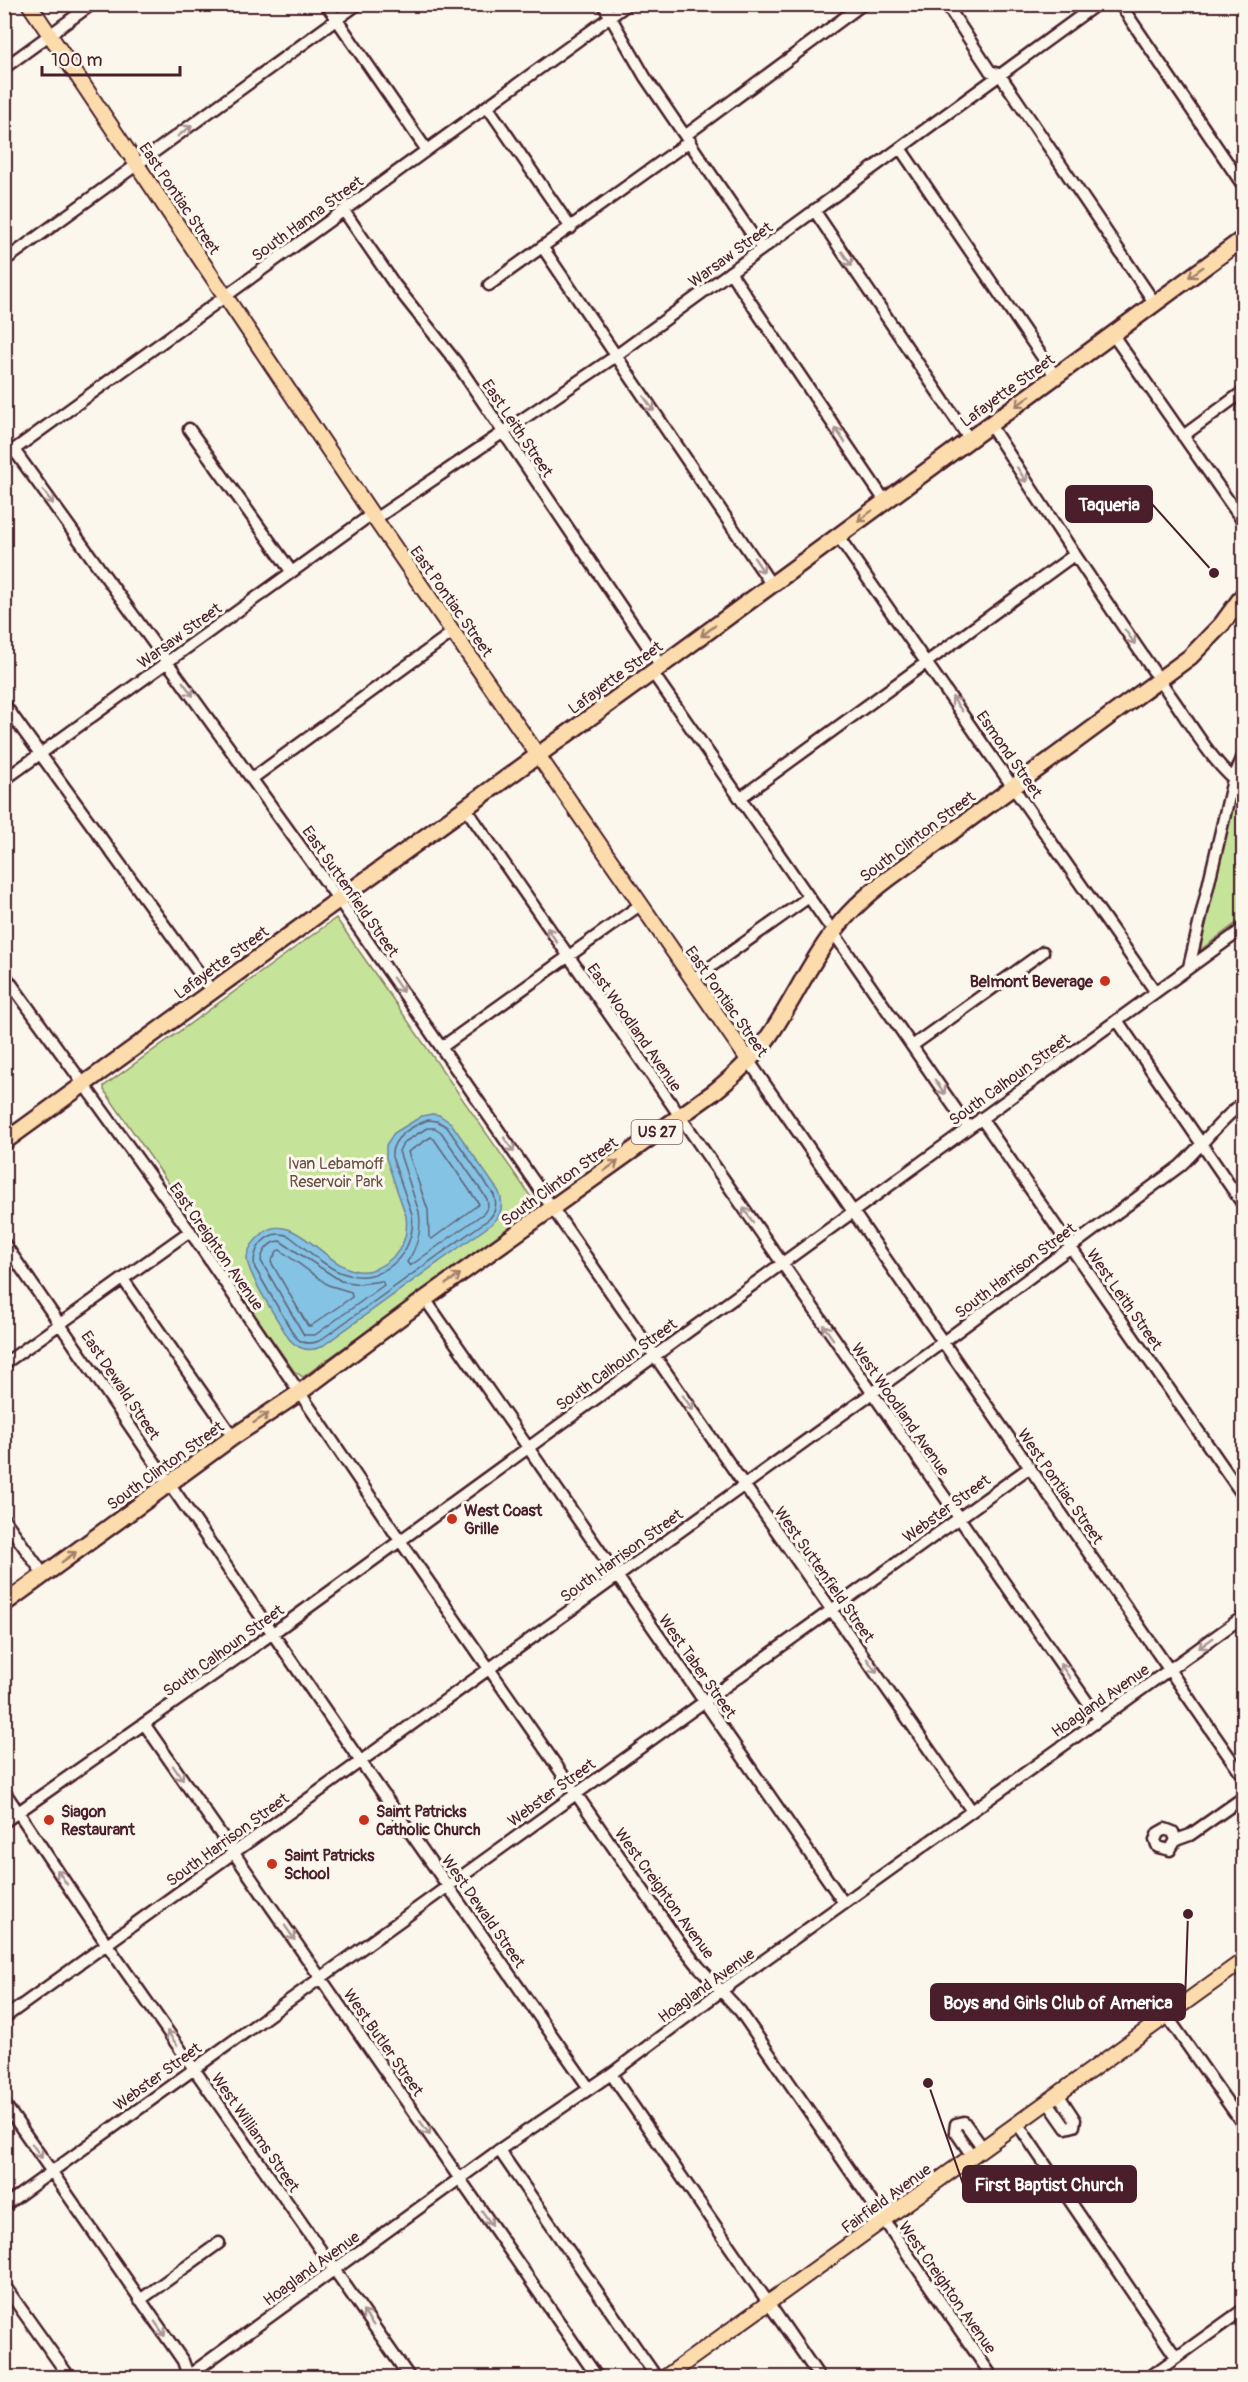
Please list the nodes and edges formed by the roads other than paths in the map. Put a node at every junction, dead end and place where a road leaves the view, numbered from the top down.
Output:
1 (29, 4) edge
2 (92, 4) edge
3 (326, 4) edge
4 (358, 4) edge
5 (603, 4) edge
6 (628, 4) edge
7 (863, 4) edge
8 (946, 4) edge
9 (1096, 4) edge
10 (1120, 4) edge
11 (612, 17) junction
12 (337, 20) junction
13 (50, 35) junction
14 (4, 68) edge
15 (999, 75) junction
16 (487, 106) junction
17 (688, 138) junction
18 (900, 148) junction
19 (426, 149) junction
20 (138, 165) junction
21 (1244, 187) edge
22 (814, 210) junction
23 (344, 211) junction
24 (571, 228) junction
25 (1244, 238) edge
26 (543, 248) junction
27 (762, 249) junction
28 (4, 261) edge
29 (730, 272) junction
30 (489, 285) dead end
31 (226, 296) junction
32 (1154, 302) junction
33 (1113, 335) junction
34 (616, 356) junction
35 (1056, 377) junction
36 (1244, 391) edge
37 (990, 425) junction
38 (189, 429) dead end
39 (503, 433) junction
40 (1183, 436) junction
41 (970, 440) junction
42 (14, 450) junction
43 (4, 457) edge
44 (885, 501) junction
45 (373, 517) junction
46 (1244, 523) edge
47 (838, 536) junction
48 (1074, 555) junction
49 (291, 571) junction
50 (771, 584) junction
51 (1244, 594) edge
52 (453, 632) junction
53 (168, 662) junction
54 (927, 663) junction
55 (657, 669) junction
56 (1160, 680) junction
57 (4, 704) edge
58 (40, 753) junction
59 (1244, 754) edge
60 (537, 755) junction
61 (253, 778) junction
62 (4, 780) edge
63 (1233, 780) junction
64 (1014, 786) junction
65 (1244, 787) edge
66 (740, 798) junction
67 (465, 807) junction
68 (809, 897) junction
69 (339, 900) junction
70 (640, 905) junction
71 (830, 928) junction
72 (1244, 928) edge
73 (1043, 951) dead end
74 (568, 957) junction
75 (1189, 967) junction
76 (4, 974) edge
77 (692, 980) junction
78 (212, 991) junction
79 (1155, 991) junction
80 (1117, 1020) junction
81 (912, 1046) junction
82 (442, 1047) junction
83 (749, 1061) junction
84 (84, 1085) junction
85 (1244, 1102) edge
86 (679, 1117) junction
87 (981, 1118) junction
88 (968, 1127) junction
89 (4, 1142) edge
90 (1201, 1146) junction
91 (1244, 1206) edge
92 (552, 1208) junction
93 (853, 1212) junction
94 (190, 1231) junction
95 (4, 1243) edge
96 (1070, 1247) junction
97 (781, 1263) junction
98 (123, 1279) junction
99 (424, 1299) junction
100 (61, 1323) junction
101 (943, 1341) junction
102 (655, 1355) junction
103 (4, 1364) edge
104 (871, 1392) junction
105 (299, 1393) junction
106 (233, 1437) junction
107 (527, 1447) junction
108 (1029, 1467) junction
109 (170, 1484) junction
110 (743, 1484) junction
111 (1244, 1497) edge
112 (958, 1517) junction
113 (4, 1519) edge
114 (399, 1539) junction
115 (44, 1575) junction
116 (617, 1576) junction
117 (4, 1604) edge
118 (832, 1609) junction
119 (1244, 1616) edge
120 (273, 1633) junction
121 (489, 1668) junction
122 (1169, 1670) junction
123 (704, 1701) junction
124 (1099, 1719) junction
125 (145, 1725) junction
126 (361, 1761) junction
127 (1244, 1778) edge
128 (4, 1791) edge
129 (575, 1793) junction
130 (1244, 1797) edge
131 (972, 1811) junction
132 (19, 1812) junction
133 (4, 1822) edge
134 (1176, 1840) dead end
135 (234, 1852) junction
136 (448, 1886) junction
137 (844, 1903) junction
138 (106, 1943) junction
139 (1244, 1960) edge
140 (322, 1978) junction
141 (721, 1991) junction
142 (1167, 2016) junction
143 (4, 2018) edge
144 (194, 2068) junction
145 (611, 2074) junction
146 (590, 2088) junction
147 (4, 2103) edge
148 (1017, 2123) junction
149 (1244, 2126) edge
150 (499, 2150) junction
151 (51, 2172) junction
152 (460, 2179) junction
153 (4, 2206) edge
154 (884, 2220) junction
155 (219, 2243) dead end
156 (334, 2271) junction
157 (4, 2286) edge
158 (140, 2300) junction
159 (769, 2304) junction
160 (1244, 2309) edge
161 (1176, 2358) junction
162 (187, 2377) edge
163 (70, 2378) edge
164 (410, 2378) edge
165 (598, 2378) edge
166 (657, 2378) edge
167 (664, 2378) edge
168 (820, 2378) edge
169 (993, 2378) edge
170 (1148, 2378) edge

1 - 13 main road, East Pontiac Street
2 - 13 street
3 - 12 street
4 - 12 street
5 - 11 street
6 - 11 street, South Hanna Street
7 - 17 street
8 - 15 street
9 - 15 street, Warsaw Street
10 - 21 street
11 - 16 street, South Hanna Street
11 - 17 street
12 - 19 street
20 -> 12 street
13 - 14 street
13 - 20 main road, East Pontiac Street
15 - 18 street, Warsaw Street
15 - 32 street
16 - 19 street, South Hanna Street
16 - 24 street
17 - 24 street
17 - 27 street
18 - 22 street, Warsaw Street
18 - 35 street
19 - 23 street, South Hanna Street
20 - 28 street
20 - 31 main road, East Pontiac Street
22 - 27 street, Warsaw Street
22 -> 41 street
23 - 31 street, South Hanna Street
23 - 39 street, East Leith Street
24 - 26 street
25 -> 32 highway, Lafayette Street
26 - 30 street
26 - 34 street
27 - 29 street, Warsaw Street
29 - 34 street, Warsaw Street
44 -> 29 street
31 - 42 street, South Hanna Street
31 - 45 main road, East Pontiac Street
32 - 33 highway, Lafayette Street
33 - 35 highway, Lafayette Street
33 - 40 street
34 - 39 street, Warsaw Street
34 -> 50 street
35 -> 37 highway, Lafayette Street
36 - 40 street
37 - 41 highway, Lafayette Street
37 -> 48 street
38 - 49 street
39 - 45 street, Warsaw Street
39 - 55 street, East Leith Street
40 - 46 street
41 - 44 highway, Lafayette Street
42 - 43 street, South Hanna Street
42 -> 53 street, East Suttenfield Street
44 -> 47 highway, Lafayette Street
45 - 49 street, Warsaw Street
45 - 52 main road, East Pontiac Street
47 - 50 highway, Lafayette Street
47 - 54 street, Esmond Street
48 - 54 street
48 -> 56 street
49 - 53 street, Warsaw Street
50 -> 55 highway, Lafayette Street
51 - 56 highway, South Clinton Street / US 27
52 - 60 main road, East Pontiac Street
52 - 61 street
53 - 58 street, Warsaw Street
53 -> 61 street, East Suttenfield Street
64 -> 54 street, Esmond Street
54 - 66 street
55 - 60 highway, Lafayette Street
55 - 66 street, East Leith Street
56 - 63 street
56 - 64 highway, South Clinton Street / US 27
57 - 58 street
58 - 62 street, Warsaw Street
58 - 78 street
59 - 63 street
60 - 67 highway, Lafayette Street
60 - 70 main road, East Pontiac Street
61 - 69 street, East Suttenfield Street
63 - 65 street
63 - 75 street
64 - 71 highway, South Clinton Street / US 27
64 - 79 street, Esmond Street
66 - 68 street, East Leith Street
67 - 69 highway, Lafayette Street
74 -> 67 street, East Woodland Avenue
68 - 71 street, East Leith Street
68 - 77 street
69 - 78 highway, Lafayette Street
69 -> 82 street, East Suttenfield Street
70 - 74 street
70 - 77 main road, East Pontiac Street
71 - 81 street, East Leith Street
71 - 83 highway, South Clinton Street / US 27
72 - 75 street, South Calhoun Street
73 - 81 street
74 - 82 street
74 - 86 street, East Woodland Avenue
75 - 79 street, South Calhoun Street
76 - 84 street, East Creighton Avenue
77 - 83 main road, East Pontiac Street
78 - 84 highway, Lafayette Street
79 - 80 street, South Calhoun Street
80 - 87 street, South Calhoun Street
80 - 90 street
81 -> 88 street, East Leith Street
82 -> 92 street, East Suttenfield Street
83 - 86 highway, South Clinton Street / US 27
83 - 93 street, East Pontiac Street
84 - 89 highway, Lafayette Street
84 - 94 street, East Creighton Avenue
85 - 90 street, South Harrison Street
92 -> 86 highway, South Clinton Street / US 27
97 -> 86 street, East Woodland Avenue
87 - 88 street, South Calhoun Street
87 - 96 street, West Leith Street
88 - 93 street, South Calhoun Street
90 - 91 street
90 - 96 street, South Harrison Street
99 -> 92 highway, South Clinton Street / US 27
92 - 102 street, East Suttenfield Street
93 - 97 street, South Calhoun Street
93 - 101 street, West Pontiac Street
94 - 98 street
94 - 105 street, East Creighton Avenue
95 - 100 street, East Dewald Street
96 - 101 street, South Harrison Street
96 - 111 street, West Leith Street
97 - 102 street, South Calhoun Street
104 -> 97 street, West Woodland Avenue
98 - 100 street
98 - 106 street
99 - 105 highway, South Clinton Street / US 27
99 - 107 street, West Taber Street
100 - 103 street
100 - 109 street, East Dewald Street
101 - 104 street, South Harrison Street
101 - 108 street, West Pontiac Street
102 - 107 street, South Calhoun Street
102 -> 110 street, West Suttenfield Street
104 - 110 street, South Harrison Street
104 - 112 street, West Woodland Avenue
106 -> 105 highway, South Clinton Street / US 27
105 - 114 street, East Creighton Avenue
106 - 109 highway, South Clinton Street / US 27
107 - 114 street, South Calhoun Street
107 - 116 street, West Taber Street
108 - 112 street, Webster Street
108 - 122 street, West Pontiac Street
115 -> 109 highway, South Clinton Street / US 27
109 - 120 street, East Dewald Street
110 - 116 street, South Harrison Street
110 - 118 street, West Suttenfield Street
112 - 118 street, Webster Street
124 -> 112 street, West Woodland Avenue
113 - 115 street
114 - 120 street, South Calhoun Street
114 - 121 street, West Creighton Avenue
115 - 117 highway, South Clinton Street / US 27
116 - 121 street, South Harrison Street
116 - 123 street, West Taber Street
118 - 123 street, Webster Street
118 -> 131 street, West Suttenfield Street
119 -> 122 street, Hoagland Avenue
120 - 125 street, South Calhoun Street
120 - 126 street, West Dewald Street
121 - 126 street, South Harrison Street
121 - 129 street, West Creighton Avenue
122 - 124 street, Hoagland Avenue
122 - 127 street, West Pontiac Street
123 - 129 street, Webster Street
123 - 137 street, West Taber Street
124 - 131 street, Hoagland Avenue
125 - 132 street, South Calhoun Street
125 -> 135 street, West Butler Street
126 - 135 street, South Harrison Street
126 - 136 street, West Dewald Street
128 - 132 street, West Williams Street
129 - 136 street, Webster Street
129 - 141 street, West Creighton Avenue
130 - 134 street
131 - 137 street, Hoagland Avenue
132 - 133 street, South Calhoun Street
138 -> 132 street, West Williams Street
135 - 138 street, South Harrison Street
135 -> 140 street, West Butler Street
136 - 140 street, Webster Street
136 - 146 street, West Dewald Street
137 - 141 street, Hoagland Avenue
138 - 143 street, South Harrison Street
144 -> 138 street, West Williams Street
139 - 142 main road, Fairfield Avenue
140 - 144 street, Webster Street
140 -> 152 street, West Butler Street
141 - 145 street, Hoagland Avenue
141 - 154 street, West Creighton Avenue
142 - 148 main road, Fairfield Avenue
142 - 149 street
144 - 151 street, Webster Street
144 - 156 street, West Williams Street
145 - 146 street, Hoagland Avenue
145 - 159 street
146 - 150 street, Hoagland Avenue
147 -> 151 street
148 - 154 main road, Fairfield Avenue
148 - 161 street
150 - 152 street, Hoagland Avenue
150 - 166 street
151 - 153 street, Webster Street
151 - 158 street
152 - 156 street, Hoagland Avenue
152 -> 165 street, West Butler Street
154 - 159 main road, Fairfield Avenue
154 - 169 street, West Creighton Avenue
155 - 158 street
156 - 162 street, Hoagland Avenue
164 -> 156 street, West Williams Street
157 - 163 street
158 -> 162 street
159 - 167 main road, Fairfield Avenue
159 - 168 street
160 - 161 street
161 - 170 street

